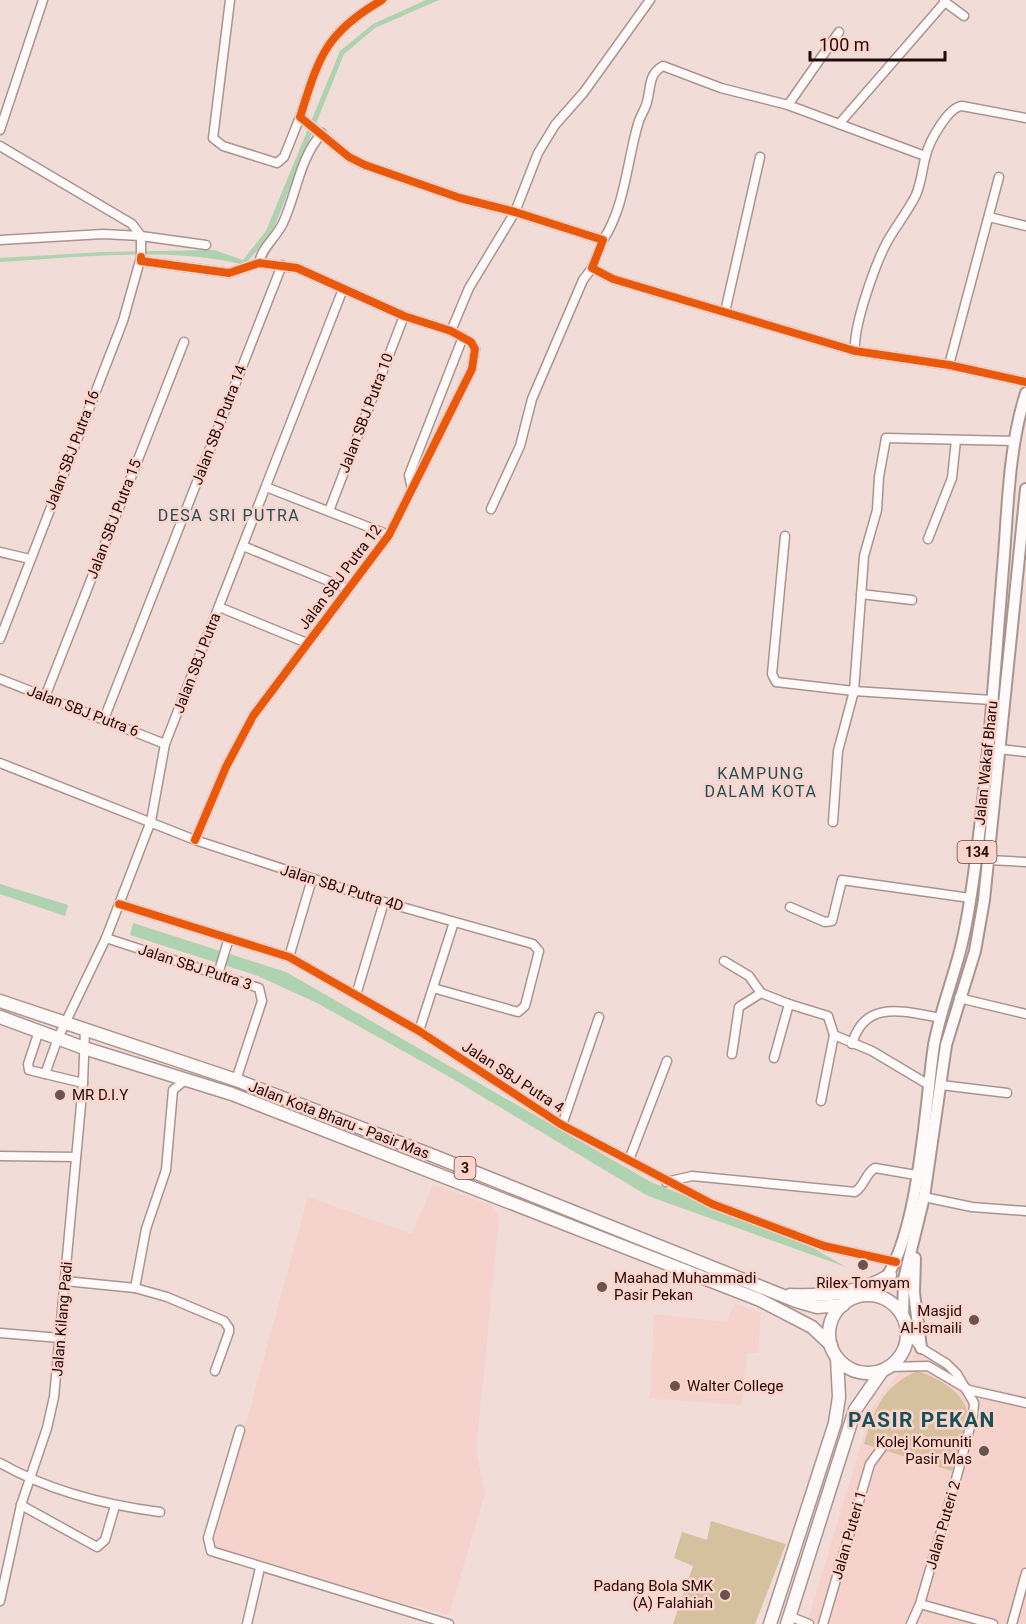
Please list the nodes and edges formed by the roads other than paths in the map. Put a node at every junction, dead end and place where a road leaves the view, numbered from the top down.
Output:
1 (43, 0) edge
2 (230, 0) edge
3 (382, 0) edge
4 (650, 0) edge
5 (944, 1) edge
6 (370, 3) edge
7 (964, 16) dead end
8 (839, 32) dead end
9 (788, 105) junction
10 (1026, 118) edge
11 (302, 119) junction
12 (839, 124) junction
13 (0, 130) edge
14 (321, 132) junction
15 (0, 146) edge
16 (926, 156) junction
17 (760, 157) dead end
18 (999, 177) dead end
19 (515, 212) junction
20 (989, 217) junction
21 (1026, 226) edge
22 (0, 240) edge
23 (603, 240) junction
24 (142, 241) junction
25 (206, 245) dead end
26 (141, 259) junction
27 (259, 263) junction
28 (282, 265) junction
29 (592, 268) junction
30 (343, 289) junction
31 (725, 312) junction
32 (404, 316) junction
33 (451, 331) junction
34 (463, 338) junction
35 (184, 342) dead end
36 (855, 351) junction
37 (949, 365) junction
38 (1026, 382) edge
39 (1026, 393) edge
40 (956, 440) junction
41 (1014, 441) junction
42 (266, 487) junction
43 (412, 489) junction
44 (1026, 489) edge
45 (491, 509) dead end
46 (329, 511) junction
47 (389, 535) junction
48 (785, 536) dead end
49 (928, 539) dead end
50 (243, 546) junction
51 (0, 552) edge
52 (30, 559) junction
53 (348, 590) junction
54 (861, 594) junction
55 (912, 600) dead end
56 (219, 607) junction
57 (3, 619) edge
58 (0, 639) edge
59 (307, 643) junction
60 (0, 679) edge
61 (854, 691) junction
62 (45, 697) junction
63 (992, 700) junction
64 (104, 719) junction
65 (165, 744) junction
66 (999, 749) junction
67 (1026, 752) edge
68 (0, 763) edge
69 (151, 821) junction
70 (833, 822) dead end
71 (195, 840) junction
72 (989, 860) junction
73 (1026, 862) edge
74 (312, 879) junction
75 (970, 898) junction
76 (384, 902) junction
77 (119, 904) junction
78 (790, 908) dead end
79 (453, 922) junction
80 (106, 938) junction
81 (229, 941) junction
82 (289, 957) junction
83 (724, 961) dead end
84 (219, 972) junction
85 (433, 988) junction
86 (761, 993) junction
87 (356, 994) junction
88 (959, 998) junction
89 (0, 1001) edge
90 (789, 1004) junction
91 (1026, 1014) edge
92 (0, 1017) edge
93 (599, 1017) dead end
94 (941, 1018) junction
95 (65, 1023) junction
96 (39, 1030) junction
97 (85, 1030) junction
98 (419, 1031) junction
99 (834, 1035) junction
100 (58, 1038) junction
101 (852, 1044) junction
102 (84, 1048) junction
103 (732, 1054) dead end
104 (774, 1058) dead end
105 (666, 1061) dead end
106 (45, 1074) junction
107 (185, 1080) junction
108 (236, 1080) junction
109 (83, 1083) junction
110 (929, 1085) junction
111 (941, 1085) junction
112 (1007, 1093) dead end
113 (822, 1101) dead end
114 (562, 1125) junction
115 (0, 1156) edge
116 (76, 1157) junction
117 (629, 1160) junction
118 (916, 1175) junction
119 (666, 1182) junction
120 (924, 1197) junction
121 (1026, 1211) edge
122 (920, 1216) junction
123 (896, 1262) junction
124 (890, 1275) junction
125 (65, 1281) junction
126 (135, 1288) junction
127 (783, 1295) junction
128 (869, 1295) junction
129 (843, 1305) junction
130 (903, 1317) junction
131 (906, 1330) junction
132 (0, 1333) edge
133 (60, 1338) junction
134 (831, 1345) junction
135 (921, 1348) junction
136 (837, 1358) junction
137 (886, 1369) junction
138 (215, 1371) dead end
139 (969, 1390) junction
140 (1026, 1403) edge
141 (240, 1430) dead end
142 (881, 1449) dead end
143 (0, 1463) edge
144 (29, 1479) junction
145 (21, 1505) junction
146 (115, 1506) junction
147 (160, 1512) dead end
148 (0, 1553) edge
149 (10, 1557) junction
150 (260, 1568) junction
151 (1026, 1573) edge
152 (0, 1601) edge
153 (920, 1604) junction
154 (788, 1620) edge
155 (247, 1624) edge
156 (449, 1624) edge
157 (770, 1624) edge
158 (809, 1624) edge
159 (823, 1624) edge
160 (911, 1624) edge
161 (993, 1624) edge
162 (1012, 1624) edge

1 - 13 street
2 - 11 street
3 - 6 street
4 - 19 street
5 - 7 street
5 - 12 street
6 - 11 street
8 - 9 street
9 - 12 street
9 - 23 street
10 - 16 street
11 - 14 street
12 - 16 street
14 - 19 street
14 - 27 street
15 - 24 street
16 - 36 street
17 - 31 street
18 - 20 street
19 - 23 street
19 - 33 street
20 - 21 street
20 - 37 street
22 - 24 street
23 - 29 street
24 - 25 street
24 - 26 street, Jalan SBJ Putra 16
26 - 27 street
26 - 52 street, Jalan SBJ Putra 16
27 - 28 street
28 - 30 street
28 - 64 street, Jalan SBJ Putra 14
29 - 31 street
29 - 45 street
30 - 32 street
30 - 42 street, Jalan SBJ Putra
31 - 36 street
32 - 33 street
32 - 46 street, Jalan SBJ Putra 10
33 - 34 street
34 - 43 street, Jalan SBJ Putra 12
34 - 43 street, Jalan SBJ Putra 12
35 - 62 street, Jalan SBJ Putra 15
36 - 37 street
37 - 38 street
39 - 41 main road, Jalan Wakaf Bharu / 134
40 - 41 street
40 - 49 street
40 - 54 street
41 - 63 main road, Jalan Wakaf Bharu / 134
42 - 46 street
42 - 50 street, Jalan SBJ Putra
43 - 47 street, Jalan SBJ Putra 12
44 - 66 main road, Jalan Wakaf Bharu / 134
46 - 47 street
47 - 53 street, Jalan SBJ Putra 12
48 - 61 street
50 - 53 street
50 - 56 street, Jalan SBJ Putra
51 - 52 street
52 - 57 street, Jalan SBJ Putra 16
53 - 59 street, Jalan SBJ Putra 12
54 - 55 street
54 - 61 street
56 - 59 street
56 - 65 street, Jalan SBJ Putra
57 - 58 street, Jalan SBJ Putra 16
59 - 71 street, Jalan SBJ Putra 12
60 - 62 street, Jalan SBJ Putra 6
61 - 63 street
61 - 70 street
62 - 64 street, Jalan SBJ Putra 6
63 - 75 main road, Jalan Wakaf Bharu / 134
64 - 65 street, Jalan SBJ Putra 6
65 - 69 street, Jalan SBJ Putra
66 - 67 street
66 - 72 main road, Jalan Wakaf Bharu / 134
68 - 69 street, Jalan SBJ Putra 4D
69 - 71 street, Jalan SBJ Putra 4D
69 - 77 street, Jalan SBJ Putra
71 - 74 street, Jalan SBJ Putra 4D
72 - 73 street
72 - 88 main road, Jalan Wakaf Bharu / 134
74 - 76 street, Jalan SBJ Putra 4D
74 - 82 street
75 - 78 street
75 - 94 main road, Jalan Wakaf Bharu / 134
76 - 79 street, Jalan SBJ Putra 4D
76 - 87 street
77 - 80 street, Jalan SBJ Putra
77 - 81 street, Jalan SBJ Putra 4
79 - 85 street
79 - 85 street, Jalan SBJ Putra 4D
80 - 84 street, Jalan SBJ Putra 3
80 - 95 street, Jalan SBJ Putra
81 - 82 street, Jalan SBJ Putra 4
81 - 84 street
82 - 87 street, Jalan SBJ Putra 4
83 - 86 street
84 - 108 street, Jalan SBJ Putra 3
85 - 98 street
86 - 90 street
86 - 103 street
87 - 98 street, Jalan SBJ Putra 4
88 - 91 street
88 - 111 main road, Jalan Wakaf Bharu / 134
89 - 95 highway, Jalan Kota Bharu - Pasir Mas / 3
90 - 99 street
90 - 104 street
92 - 96 highway, Jalan Kota Bharu - Pasir Mas / 3
93 - 114 street
94 - 101 street
94 - 110 main road, Jalan Wakaf Bharu / 134
95 - 97 highway, Jalan Kota Bharu - Pasir Mas / 3
95 - 100 street, Jalan SBJ Putra
96 - 100 highway, Jalan Kota Bharu - Pasir Mas / 3
96 - 106 street
97 - 102 street, Jalan Kilang Padi
97 - 108 highway, Jalan Kota Bharu - Pasir Mas / 3
98 - 114 street, Jalan SBJ Putra 4
99 - 101 street
99 - 113 street
100 - 102 highway, Jalan Kota Bharu - Pasir Mas / 3
100 - 106 street, Jalan SBJ Putra
101 - 110 street
102 - 107 highway, Jalan Kota Bharu - Pasir Mas / 3
102 - 109 street, Jalan Kilang Padi
105 - 117 street
106 - 109 street
107 - 126 street
107 - 134 highway, Jalan Kota Bharu - Pasir Mas / 3
108 - 127 highway, Jalan Kota Bharu - Pasir Mas / 3
109 - 116 street, Jalan Kilang Padi
110 - 118 main road, Jalan Wakaf Bharu / 134
111 - 112 street
111 - 120 main road, Jalan Wakaf Bharu / 134
114 - 117 street, Jalan SBJ Putra 4
115 - 116 street
116 - 125 street, Jalan Kilang Padi
117 - 119 street, Jalan SBJ Putra 4
118 - 119 street
118 - 123 main road, Jalan Wakaf Bharu / 134
119 - 123 street, Jalan SBJ Putra 4
120 - 121 street
120 - 122 main road, Jalan Wakaf Bharu / 134
122 - 130 main road, Jalan Wakaf Bharu / 134
122 - 135 main road
123 - 124 main road, Jalan Wakaf Bharu / 134
124 - 127 highway
124 - 128 main road, Jalan Wakaf Bharu / 134
125 - 126 street
125 - 133 street, Jalan Kilang Padi
126 - 138 street
127 - 129 highway, Jalan Kota Bharu - Pasir Mas / 3
128 - 129 highway
128 - 130 highway
129 - 134 highway
130 - 131 highway
131 - 135 street
131 - 137 highway
132 - 133 street
133 - 144 street, Jalan Kilang Padi
134 - 136 highway
135 - 139 street
136 - 137 highway
136 - 157 highway
137 - 139 street
137 - 154 highway
139 - 140 street
139 - 153 street, Jalan Puteri 2
141 - 150 street
142 - 159 street, Jalan Puteri 1
143 - 144 street
144 - 145 street, Jalan Kilang Padi
144 - 146 street
145 - 146 street
145 - 149 street, Jalan Kilang Padi
146 - 147 street
148 - 149 street
149 - 152 street, Jalan Kilang Padi
150 - 155 street
150 - 156 street
151 - 162 street
153 - 160 street, Jalan Puteri 2
153 - 161 street
154 - 158 street

